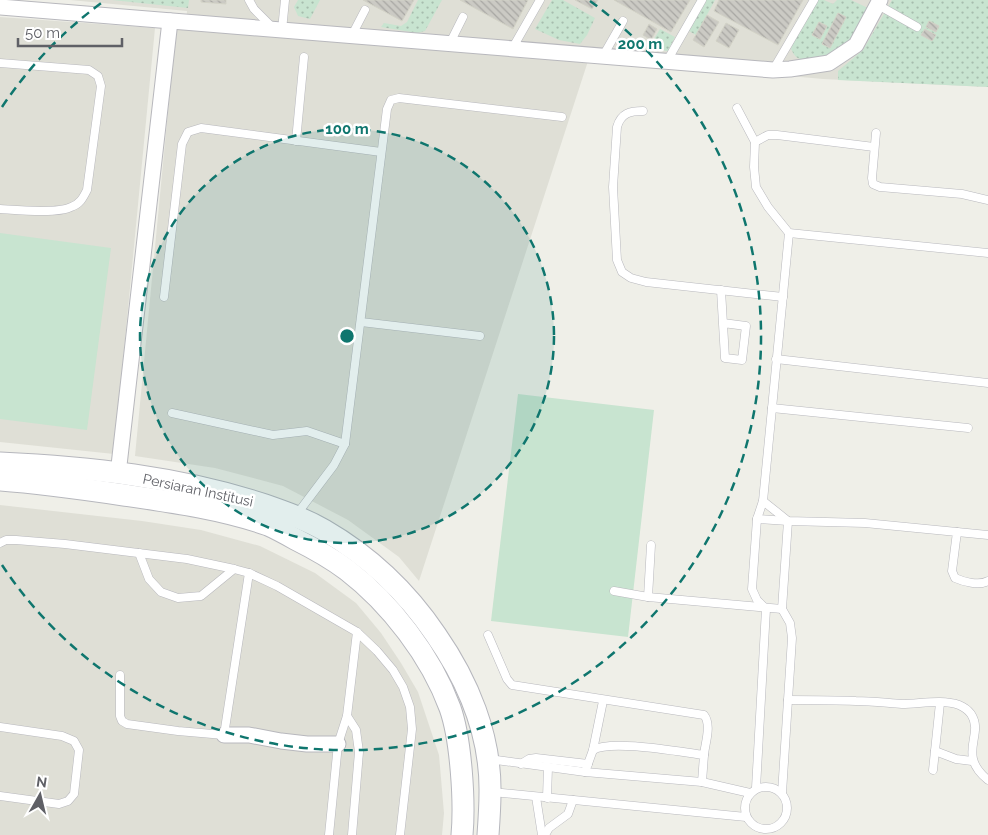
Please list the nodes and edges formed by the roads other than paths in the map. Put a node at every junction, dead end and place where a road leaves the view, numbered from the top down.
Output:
1 (249, 0) edge
2 (285, 0) edge
3 (540, 0) edge
4 (702, 0) edge
5 (814, 0) edge
6 (879, 3) edge
7 (0, 7) edge
8 (365, 10) dead end
9 (463, 17) dead end
10 (170, 21) junction
11 (623, 21) dead end
12 (918, 27) dead end
13 (278, 29) junction
14 (352, 35) junction
15 (450, 44) junction
16 (512, 48) junction
17 (602, 56) junction
18 (304, 57) dead end
19 (667, 61) junction
20 (0, 63) edge
21 (773, 70) junction
22 (737, 108) dead end
23 (643, 111) dead end
24 (562, 117) dead end
25 (876, 133) dead end
26 (296, 140) junction
27 (755, 142) junction
28 (874, 147) junction
29 (381, 152) junction
30 (988, 200) edge
31 (0, 210) edge
32 (789, 233) junction
33 (988, 253) edge
34 (721, 290) junction
35 (164, 296) dead end
36 (783, 297) junction
37 (360, 322) junction
38 (723, 323) junction
39 (480, 336) dead end
40 (776, 359) junction
41 (988, 383) edge
42 (772, 408) junction
43 (172, 413) dead end
44 (968, 428) dead end
45 (345, 444) junction
46 (0, 463) edge
47 (118, 474) junction
48 (0, 480) edge
49 (763, 500) junction
50 (296, 516) junction
51 (757, 518) junction
52 (788, 521) junction
53 (957, 532) junction
54 (988, 535) edge
55 (0, 543) edge
56 (651, 545) dead end
57 (139, 553) junction
58 (234, 569) junction
59 (249, 573) junction
60 (988, 582) edge
61 (614, 592) dead end
62 (648, 597) junction
63 (766, 609) junction
64 (782, 609) junction
65 (357, 632) junction
66 (488, 634) dead end
67 (120, 675) dead end
68 (788, 700) junction
69 (603, 701) junction
70 (940, 703) junction
71 (347, 716) junction
72 (0, 727) edge
73 (224, 735) junction
74 (338, 744) junction
75 (593, 750) junction
76 (935, 751) junction
77 (704, 755) junction
78 (488, 759) junction
79 (972, 761) junction
80 (521, 764) junction
81 (548, 767) junction
82 (586, 768) junction
83 (933, 770) dead end
84 (988, 780) edge
85 (702, 782) junction
86 (753, 791) junction
87 (490, 792) junction
88 (782, 793) junction
89 (0, 796) edge
90 (536, 797) junction
91 (547, 798) junction
92 (573, 800) junction
93 (746, 817) junction
94 (769, 832) edge
95 (329, 835) edge
96 (352, 835) edge
97 (400, 835) edge
98 (462, 835) edge
99 (488, 835) edge
100 (544, 835) edge

1 - 13 lane
2 - 13 lane
3 - 16 lane
4 - 19 lane
5 - 21 lane
6 - 12 lane
6 - 21 street
7 - 10 street
8 - 14 lane
9 - 15 lane
10 - 13 street
10 - 47 street
11 - 17 lane
13 - 14 street
14 - 15 street
15 - 16 street
16 - 17 street
17 - 19 street
18 - 26 lane
19 - 21 street
20 - 31 lane
22 - 27 lane
23 - 34 lane
24 - 29 lane
25 - 28 lane
26 - 29 lane
26 - 35 lane
27 - 28 lane
27 - 32 lane
28 - 30 lane
29 - 37 lane
32 - 33 lane
32 - 36 lane
34 - 36 lane
34 - 38 lane
36 - 40 lane
37 - 39 lane
37 - 45 lane
38 - 38 lane
40 - 41 lane
40 - 42 lane
42 - 44 lane
42 - 49 lane
43 - 45 lane
45 - 50 lane
46 - 47 street, Persiaran Institusi
47 - 50 street, Persiaran Institusi
48 - 98 street, Persiaran Institusi
49 - 51 lane
49 - 52 lane
50 - 78 street, Persiaran Institusi
51 - 52 lane
51 - 63 lane
52 - 53 lane
52 - 64 lane
53 - 54 lane
53 - 60 lane
55 - 57 lane
56 - 62 lane
57 - 58 lane
57 - 58 lane
58 - 59 lane
59 - 65 lane
59 - 73 lane
61 - 62 lane
62 - 63 lane
63 - 64 lane
63 - 86 lane
64 - 68 lane
65 - 71 lane
65 - 97 lane
66 - 69 lane
67 - 73 lane
68 - 70 lane
68 - 88 lane
69 - 75 lane
69 - 77 lane
70 - 76 lane
70 - 79 lane
71 - 74 lane
71 - 96 lane
72 - 89 lane
73 - 74 street
74 - 95 lane
75 - 77 lane
75 - 82 lane
76 - 79 lane
76 - 83 lane
77 - 85 lane
78 - 80 lane
78 - 87 street, Persiaran Institusi
79 - 84 lane
80 - 81 lane
80 - 82 lane
81 - 82 lane
81 - 91 lane
82 - 85 lane
85 - 86 lane
86 - 88 lane
86 - 93 lane
87 - 90 lane
87 - 99 street, Persiaran Institusi
88 - 94 lane
90 - 91 lane
90 - 100 lane
91 - 92 lane
92 - 93 lane
92 - 100 lane
93 - 94 lane

